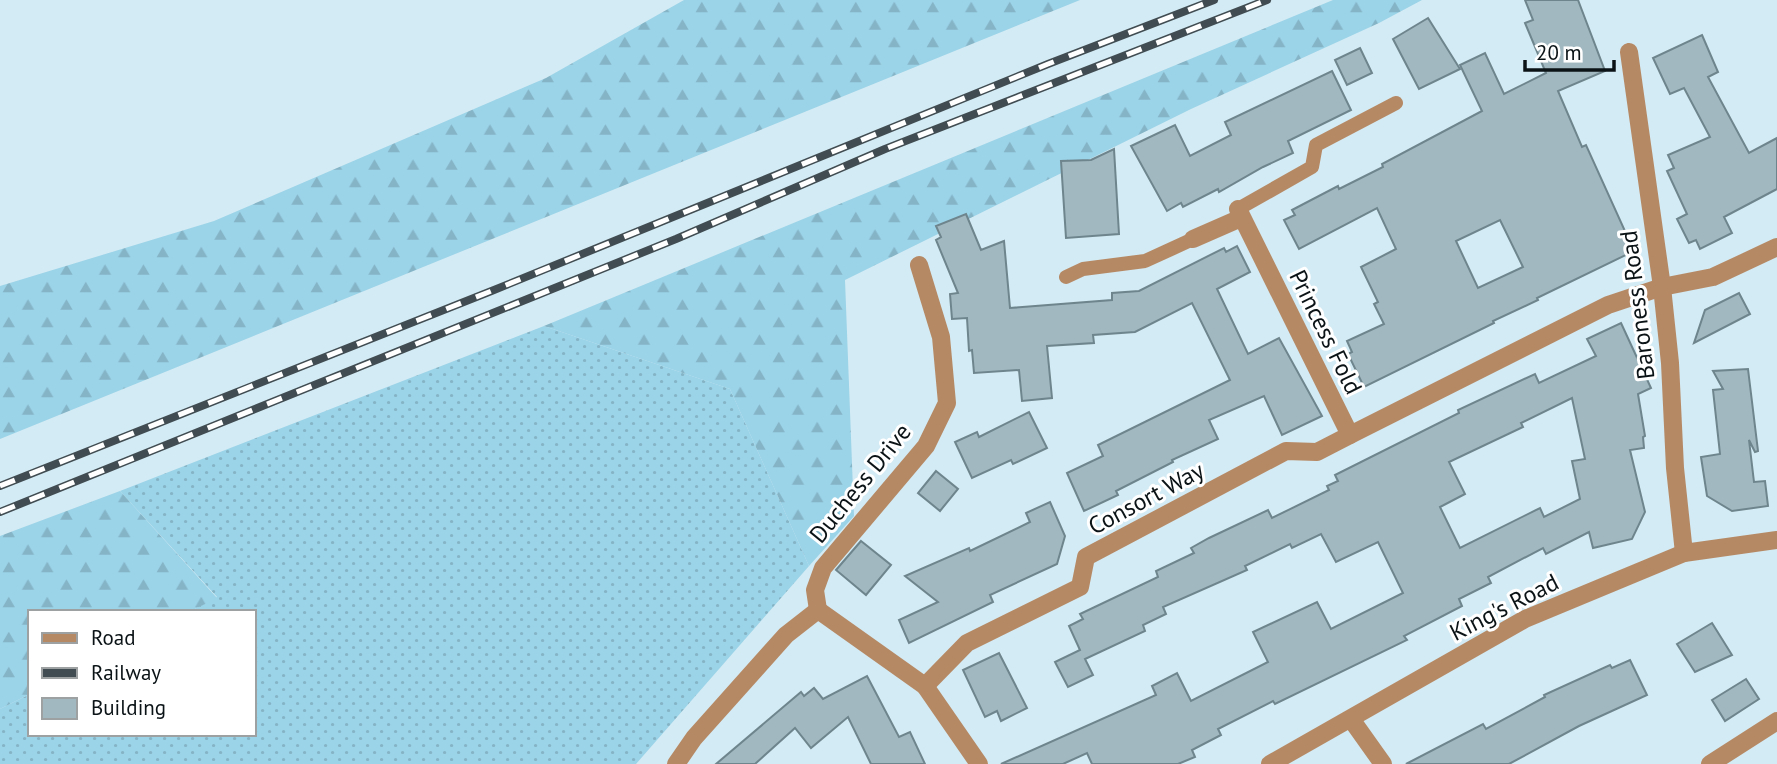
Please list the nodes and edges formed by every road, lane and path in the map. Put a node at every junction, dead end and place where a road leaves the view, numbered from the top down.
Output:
1 (1629, 52) dead end
2 (1396, 103) dead end
3 (1240, 214) junction
4 (1193, 239) joint
5 (1777, 247) edge
6 (919, 265) dead end
7 (1066, 277) dead end
8 (1662, 287) junction
9 (1350, 435) junction
10 (1777, 540) edge
11 (1684, 554) junction
12 (818, 610) junction
13 (925, 686) junction
14 (1351, 719) junction
15 (1777, 721) edge
16 (677, 764) edge
17 (979, 764) edge
18 (1270, 764) edge
19 (1383, 764) edge
20 (1710, 764) edge

1 - 8 street, Baroness Road
2 - 3 lane
3 - 4 street
3 - 9 street, Princess Fold
4 - 7 lane
5 - 8 street
6 - 12 street, Duchess Drive
8 - 9 street, Princess Fold
8 - 11 street, Baroness Road
9 - 13 street, Consort Way
10 - 11 street, King's Road
11 - 14 street, King's Road
12 - 13 street
12 - 16 street
13 - 17 street
14 - 18 street, King's Road
14 - 19 street
15 - 20 street

